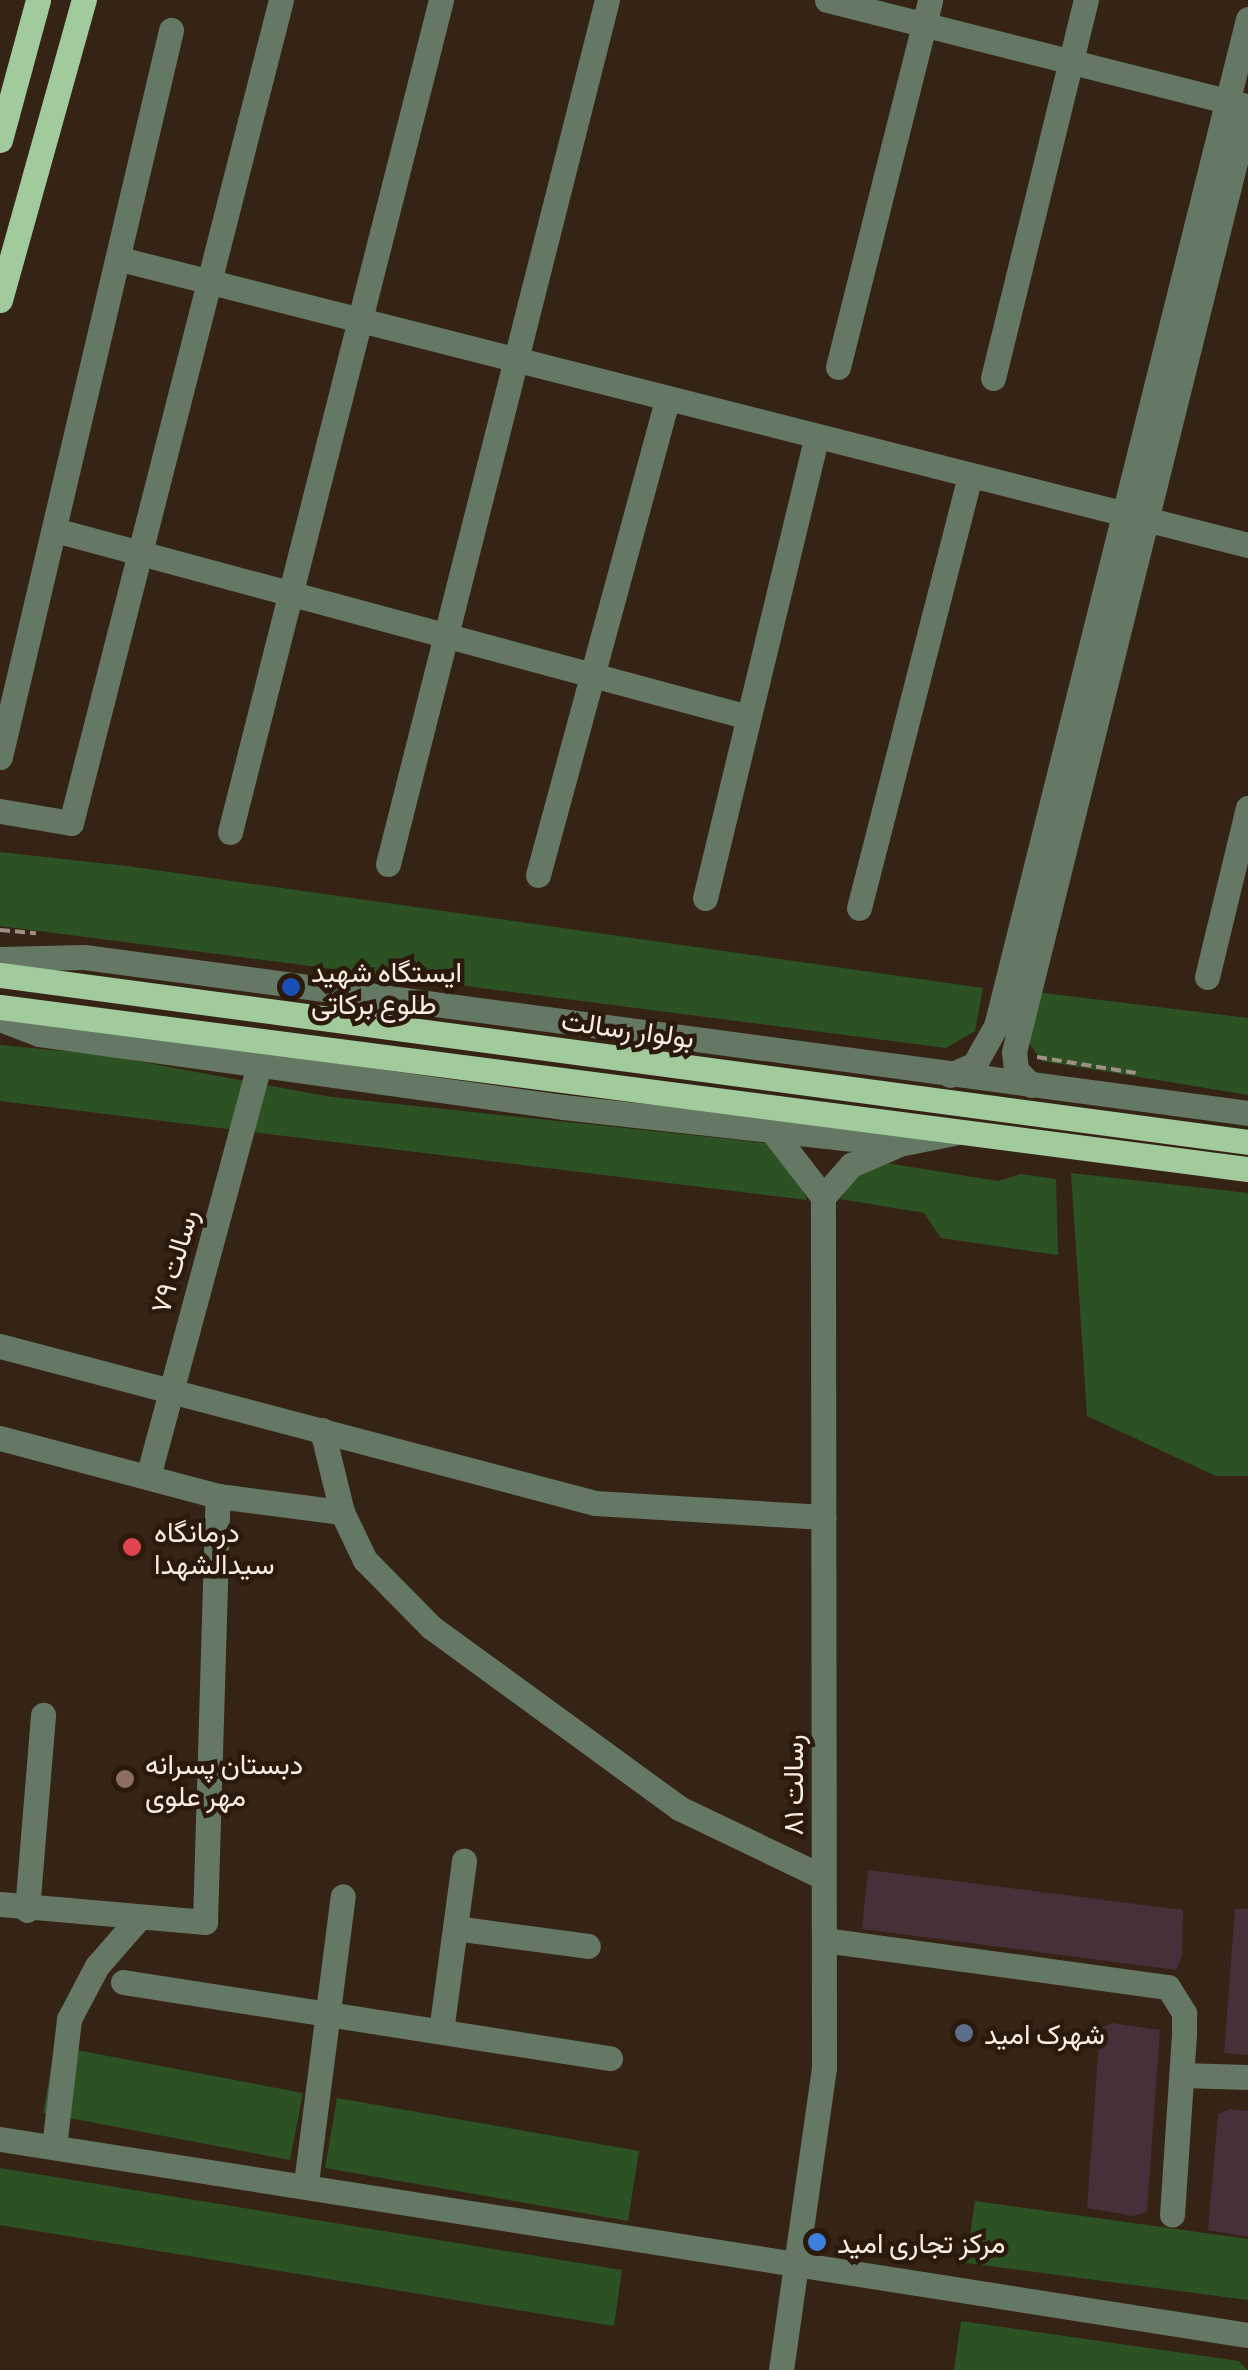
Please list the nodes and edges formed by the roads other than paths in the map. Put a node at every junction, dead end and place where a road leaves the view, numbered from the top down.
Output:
1 (38, 0) edge
2 (84, 0) edge
3 (281, 0) edge
4 (441, 0) edge
5 (606, 0) edge
6 (826, 0) edge
7 (1086, 0) edge
8 (928, 12) edge
9 (1248, 19) edge
10 (171, 30) dead end
11 (1070, 62) junction
12 (1241, 106) edge
13 (0, 140) edge
14 (120, 259) junction
15 (205, 281) junction
16 (0, 300) edge
17 (359, 320) junction
18 (519, 360) junction
19 (838, 367) dead end
20 (993, 378) dead end
21 (668, 398) junction
22 (817, 436) junction
23 (970, 475) junction
24 (1121, 513) junction
25 (1148, 520) junction
26 (55, 530) junction
27 (1248, 545) edge
28 (137, 554) junction
29 (294, 596) junction
30 (446, 636) junction
31 (595, 676) junction
32 (748, 716) junction
33 (0, 756) edge
34 (1248, 808) edge
35 (0, 811) edge
36 (230, 832) dead end
37 (388, 864) dead end
38 (538, 874) dead end
39 (705, 898) dead end
40 (859, 908) dead end
41 (0, 960) edge
42 (0, 975) edge
43 (1207, 978) dead end
44 (0, 1007) edge
45 (0, 1019) edge
46 (1008, 1028) junction
47 (259, 1065) junction
48 (950, 1075) junction
49 (1032, 1085) junction
50 (1248, 1114) edge
51 (966, 1131) junction
52 (773, 1132) junction
53 (1248, 1142) edge
54 (899, 1144) junction
55 (1248, 1169) edge
56 (823, 1197) junction
57 (0, 1346) edge
58 (168, 1392) junction
59 (322, 1430) junction
60 (0, 1438) edge
61 (150, 1473) junction
62 (218, 1496) junction
63 (342, 1512) junction
64 (824, 1517) junction
65 (43, 1716) dead end
66 (464, 1861) dead end
67 (822, 1876) junction
68 (342, 1896) dead end
69 (0, 1904) edge
70 (27, 1910) junction
71 (140, 1918) junction
72 (455, 1928) junction
73 (824, 1940) junction
74 (588, 1946) dead end
75 (123, 1982) dead end
76 (328, 2014) junction
77 (441, 2031) junction
78 (610, 2058) dead end
79 (1182, 2075) junction
80 (1248, 2078) edge
81 (0, 2139) edge
82 (54, 2147) junction
83 (306, 2183) junction
84 (1172, 2215) dead end
85 (796, 2264) junction
86 (1248, 2335) edge
87 (781, 2370) edge

1 - 13 main road
2 - 16 main road
3 - 15 street
4 - 17 street
5 - 18 street
6 - 8 street
7 - 11 street
8 - 11 street
8 - 19 street
9 - 12 street
10 - 14 street
11 - 12 street
11 - 20 street
12 - 24 street
12 - 25 street
14 - 15 street
14 - 26 street
15 - 17 street
15 - 28 street
17 - 18 street
17 - 29 street
18 - 21 street
18 - 30 street
21 - 22 street
21 - 31 street
22 - 23 street
22 - 32 street
23 - 24 street
23 - 40 street
24 - 25 street
24 - 46 street
25 - 27 street
25 - 46 street
26 - 28 street
26 - 33 street
28 - 29 street
28 - 35 street
29 - 30 street
29 - 36 street
30 - 31 street
30 - 37 street
31 - 32 street
31 - 38 street
32 - 39 street
34 - 43 street
41 - 48 street
42 - 53 main road, بولوار رسالت
44 - 51 main road, بولوار رسالت
45 - 47 street
46 - 48 street
46 - 49 street
47 - 52 street
47 - 58 street, رسالت ۷۹
48 - 49 street
49 - 50 street
51 - 54 street
51 - 55 main road, بولوار رسالت
52 - 54 street
52 - 56 street
54 - 56 street
56 - 64 street, رسالت ۸۱
57 - 58 street
58 - 59 street
58 - 61 street, رسالت ۷۹
59 - 63 street
59 - 64 street
60 - 61 street
61 - 62 street
62 - 63 street
62 - 71 street
63 - 67 street
64 - 67 street, رسالت ۸۱
65 - 70 street
66 - 72 street
67 - 73 street, رسالت ۸۱
68 - 76 street
69 - 70 street
70 - 71 street
71 - 82 street
72 - 74 street
72 - 77 street
73 - 79 street
73 - 85 street, رسالت ۸۱
75 - 76 street
76 - 77 street
76 - 83 street
77 - 78 street
79 - 80 street
79 - 84 street
81 - 82 street
82 - 83 street
83 - 85 street
85 - 86 street
85 - 87 street, رسالت ۸۱

